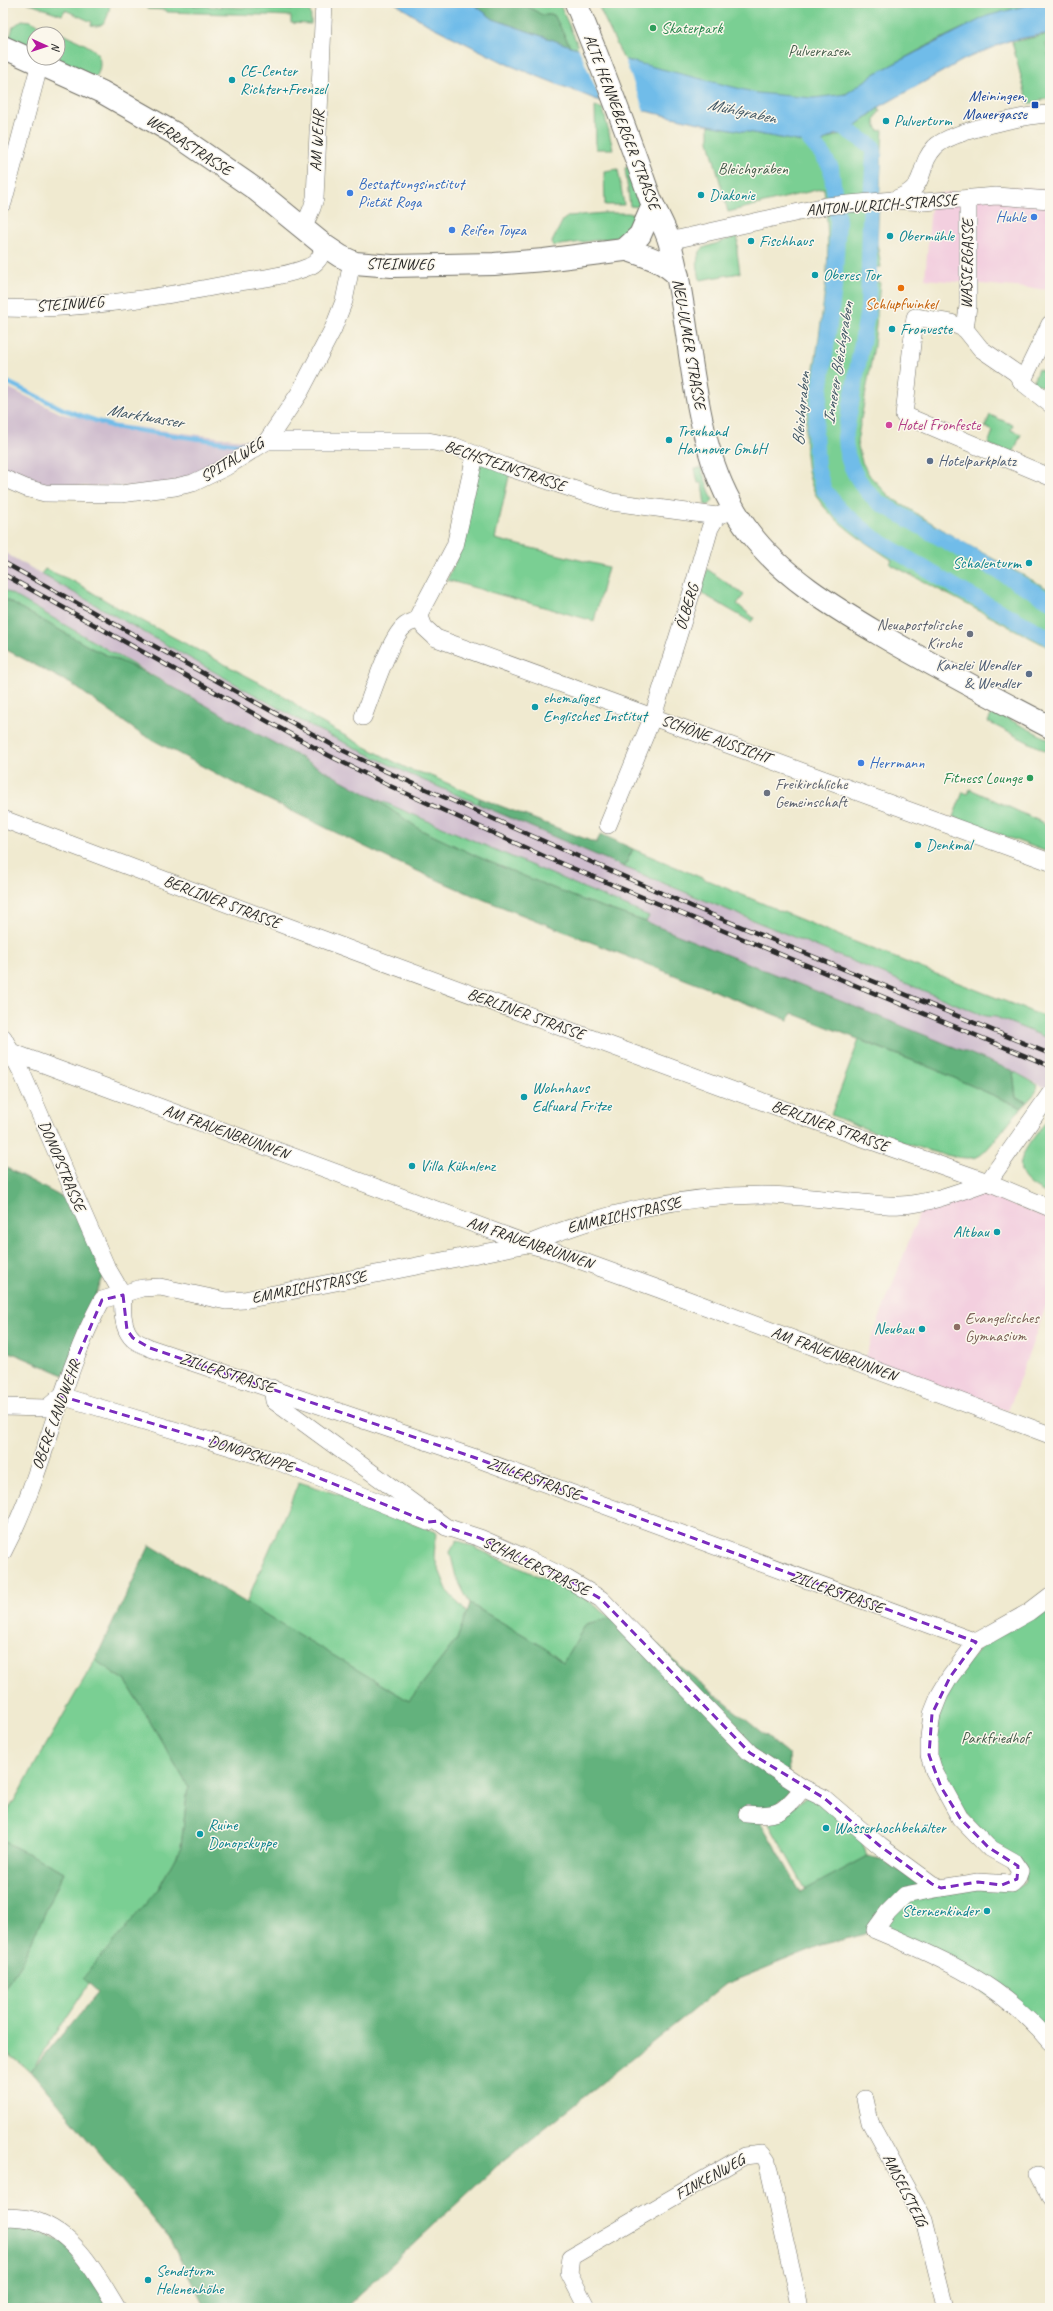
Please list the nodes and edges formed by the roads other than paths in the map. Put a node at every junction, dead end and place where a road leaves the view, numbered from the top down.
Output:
1 (324, 3) edge
2 (576, 3) edge
3 (3, 47) edge
4 (26, 57) edge
5 (39, 66) edge
6 (46, 66) edge
7 (1050, 114) edge
8 (968, 198) junction
9 (1050, 200) edge
10 (886, 201) junction
11 (3, 203) edge
12 (653, 205) junction
13 (303, 229) junction
14 (669, 241) junction
15 (325, 246) junction
16 (625, 249) junction
17 (352, 262) junction
18 (678, 276) junction
19 (3, 308) edge
20 (1050, 324) edge
21 (965, 329) junction
22 (1022, 382) junction
23 (1050, 404) edge
24 (267, 441) junction
25 (475, 456) junction
26 (1050, 477) edge
27 (3, 478) edge
28 (726, 513) junction
29 (420, 620) junction
30 (652, 716) junction
31 (363, 717) dead end
32 (1050, 727) edge
33 (3, 818) edge
34 (608, 825) dead end
35 (1050, 862) edge
36 (5, 1046) edge
37 (1050, 1094) edge
38 (988, 1182) junction
39 (1050, 1208) edge
40 (528, 1244) junction
41 (123, 1295) junction
42 (272, 1388) junction
43 (60, 1396) junction
44 (3, 1407) edge
45 (1050, 1435) edge
46 (438, 1521) junction
47 (3, 1552) edge
48 (1050, 1596) edge
49 (976, 1642) junction
50 (803, 1788) junction
51 (748, 1814) dead end
52 (941, 1888) junction
53 (1050, 2042) edge
54 (865, 2099) dead end
55 (1039, 2175) dead end
56 (1050, 2197) edge
57 (3, 2218) edge
58 (117, 2308) edge
59 (587, 2308) edge
60 (800, 2308) edge
61 (946, 2308) edge

1 - 13 street, AM WEHR
2 - 12 main road, ALTE HENNEBERGER STRASSE
3 - 4 main road, WERRASTRASSE
5 - 11 street
6 - 13 main road, WERRASTRASSE
7 - 10 street
8 - 9 street, ANTON-ULRICH-STRASSE
8 - 10 street, ANTON-ULRICH-STRASSE
8 - 21 street, WASSERGASSE
10 - 14 street, ANTON-ULRICH-STRASSE
12 - 14 main road, ALTE HENNEBERGER STRASSE
12 - 16 main road
13 - 15 main road, WERRASTRASSE
14 - 16 main road, STEINWEG
14 - 18 main road, NEU-ULMER STRASSE
15 - 17 main road, STEINWEG
15 - 19 street, STEINWEG
16 - 17 main road, STEINWEG
16 - 18 main road
17 - 24 street, SPITALWEG
18 - 28 main road, NEU-ULMER STRASSE
20 - 22 street
21 - 22 street
21 - 26 street
22 - 23 street
24 - 25 street, BECHSTEINSTRASSE
24 - 27 street, SPITALWEG
25 - 28 street, BECHSTEINSTRASSE
25 - 29 street
28 - 30 street, ÖLBERG
28 - 32 main road, NEU-ULMER STRASSE
29 - 30 street, SCHÖNE AUSSICHT
29 - 31 street
30 - 34 street, SCHÖNE AUSSICHT
30 - 35 street, SCHÖNE AUSSICHT
33 - 38 street, BERLINER STRASSE
36 - 40 street, AM FRAUENBRUNNEN
36 - 41 street, DONOPSTRASSE
37 - 38 street
38 - 39 street, BERLINER STRASSE
38 - 40 street, EMMRICHSTRASSE
40 - 41 street, EMMRICHSTRASSE
40 - 45 street, AM FRAUENBRUNNEN
41 - 42 street, ZILLERSTRASSE
41 - 43 street, OBERE LANDWEHR
42 - 46 street, SCHALLERSTRASSE
42 - 49 street, ZILLERSTRASSE
43 - 44 street
43 - 46 street, DONOPSKUPPE
43 - 47 street, OBERE LANDWEHR
46 - 50 street, SCHALLERSTRASSE
48 - 49 street
49 - 52 street
50 - 51 street
50 - 52 street, SCHALLERSTRASSE
52 - 53 street
54 - 61 street, AMSELSTEIG
55 - 56 street
57 - 58 street
59 - 60 street, FINKENWEG

